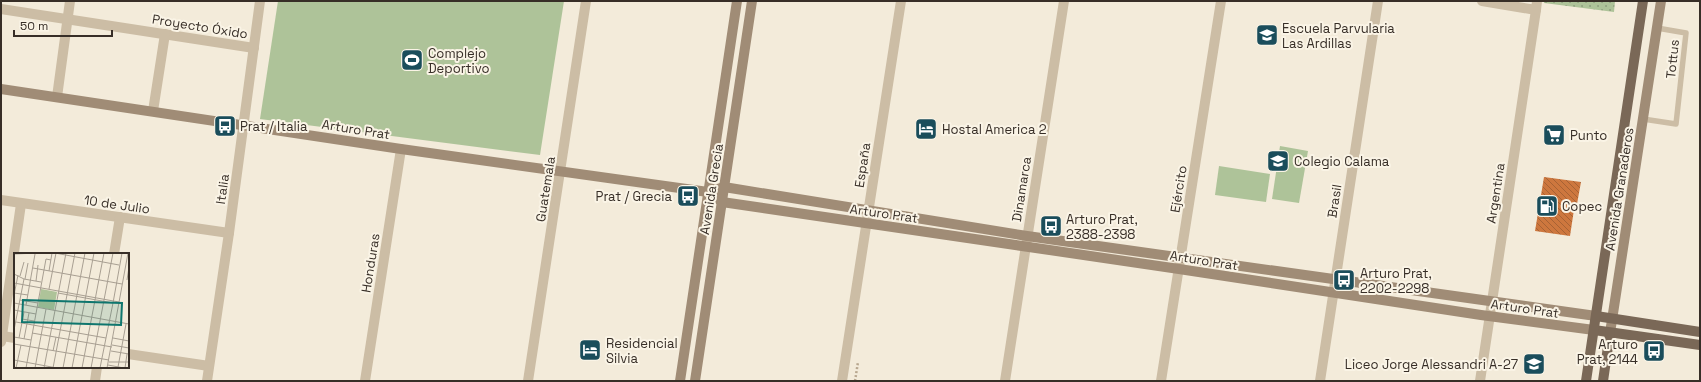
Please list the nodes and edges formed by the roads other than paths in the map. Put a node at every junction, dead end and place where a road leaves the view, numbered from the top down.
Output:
1 (70, 1) edge
2 (260, 1) edge
3 (586, 1) edge
4 (737, 1) edge
5 (752, 1) edge
6 (901, 1) edge
7 (1064, 1) edge
8 (1221, 1) edge
9 (1378, 1) edge
10 (1482, 1) edge
11 (1643, 1) edge
12 (1661, 1) edge
13 (1537, 5) edge
14 (1, 9) edge
15 (68, 19) junction
16 (1656, 28) junction
17 (165, 34) junction
18 (254, 48) junction
19 (1, 89) edge
20 (57, 97) junction
21 (153, 111) junction
22 (1643, 119) junction
23 (244, 125) junction
24 (401, 149) junction
25 (561, 171) junction
26 (724, 187) junction
27 (708, 192) junction
28 (1, 200) edge
29 (722, 202) junction
30 (21, 204) junction
31 (868, 212) junction
32 (120, 217) junction
33 (866, 224) junction
34 (229, 233) junction
35 (1027, 236) junction
36 (1026, 246) junction
37 (14, 253) edge
38 (114, 253) edge
39 (14, 254) edge
40 (1180, 258) junction
41 (1179, 269) junction
42 (1336, 278) junction
43 (1333, 293) junction
44 (1492, 301) junction
45 (1490, 316) junction
46 (1596, 316) junction
47 (1612, 318) junction
48 (1594, 330) junction
49 (1610, 332) junction
50 (1700, 332) edge
51 (14, 338) edge
52 (2, 339) edge
53 (1700, 345) edge
54 (129, 354) edge
55 (209, 366) junction
56 (97, 368) edge
57 (95, 381) edge
58 (207, 381) edge
59 (366, 381) edge
60 (528, 381) edge
61 (680, 381) edge
62 (695, 381) edge
63 (842, 381) edge
64 (1004, 381) edge
65 (1161, 381) edge
66 (1320, 381) edge
67 (1480, 381) edge
68 (1586, 381) edge
69 (1603, 381) edge

1 - 15 street
2 - 18 street, Italia
3 - 25 street, Guatemala
4 - 27 main road, Avenida Grecia
5 - 26 main road, Avenida Grecia
6 - 31 street, España
7 - 35 street, Dinamarca
8 - 40 street, Ejército
9 - 42 street, Brasil
10 - 13 street
11 - 46 main road, Avenida Granaderos
12 - 16 main road, Avenida Granaderos
13 - 44 street, Argentina
14 - 15 street, Proyecto Óxido
15 - 17 street, Proyecto Óxido
15 - 20 street
16 - 22 main road, Avenida Granaderos
16 - 22 lane, Tottus
17 - 18 street, Proyecto Óxido
17 - 21 street
18 - 23 street, Italia
19 - 20 main road, Arturo Prat
20 - 21 main road, Arturo Prat
21 - 23 main road, Arturo Prat
22 - 47 main road, Avenida Granaderos
23 - 24 main road, Arturo Prat
23 - 34 street, Italia
24 - 25 main road, Arturo Prat
24 - 59 street, Honduras
25 - 27 main road, Arturo Prat
25 - 60 street, Guatemala
26 - 27 main road, Arturo Prat
26 - 29 main road, Avenida Grecia
26 - 31 main road, Arturo Prat
27 - 29 main road, Arturo Prat
27 - 61 main road, Avenida Grecia
28 - 30 street, 10 de Julio
29 - 33 main road, Arturo Prat
29 - 62 main road, Avenida Grecia
30 - 32 street, 10 de Julio
30 - 37 street
31 - 33 street, España
31 - 35 main road, Arturo Prat
32 - 34 street, 10 de Julio
32 - 38 street
33 - 36 main road, Arturo Prat
33 - 63 street, España
34 - 55 street, Italia
35 - 36 street, Dinamarca
35 - 40 main road, Arturo Prat
36 - 41 main road, Arturo Prat
36 - 64 street, Dinamarca
39 - 52 street
40 - 41 street, Ejército
40 - 42 main road, Arturo Prat
41 - 43 main road, Arturo Prat
41 - 65 street, Ejército
42 - 43 street, Brasil
42 - 44 main road, Arturo Prat
43 - 45 main road, Arturo Prat
43 - 66 street, Brasil
44 - 45 street, Argentina
44 - 46 main road, Arturo Prat
45 - 48 main road, Arturo Prat
45 - 67 street, Argentina
46 - 47 main road, Arturo Prat
46 - 48 main road, Avenida Granaderos
47 - 49 main road, Avenida Granaderos
47 - 50 main road, Arturo Prat
48 - 49 main road, Arturo Prat
48 - 68 main road, Avenida Granaderos
49 - 53 main road, Arturo Prat
49 - 69 main road, Avenida Granaderos
51 - 52 street
54 - 55 street
55 - 58 street, Italia
56 - 57 street

